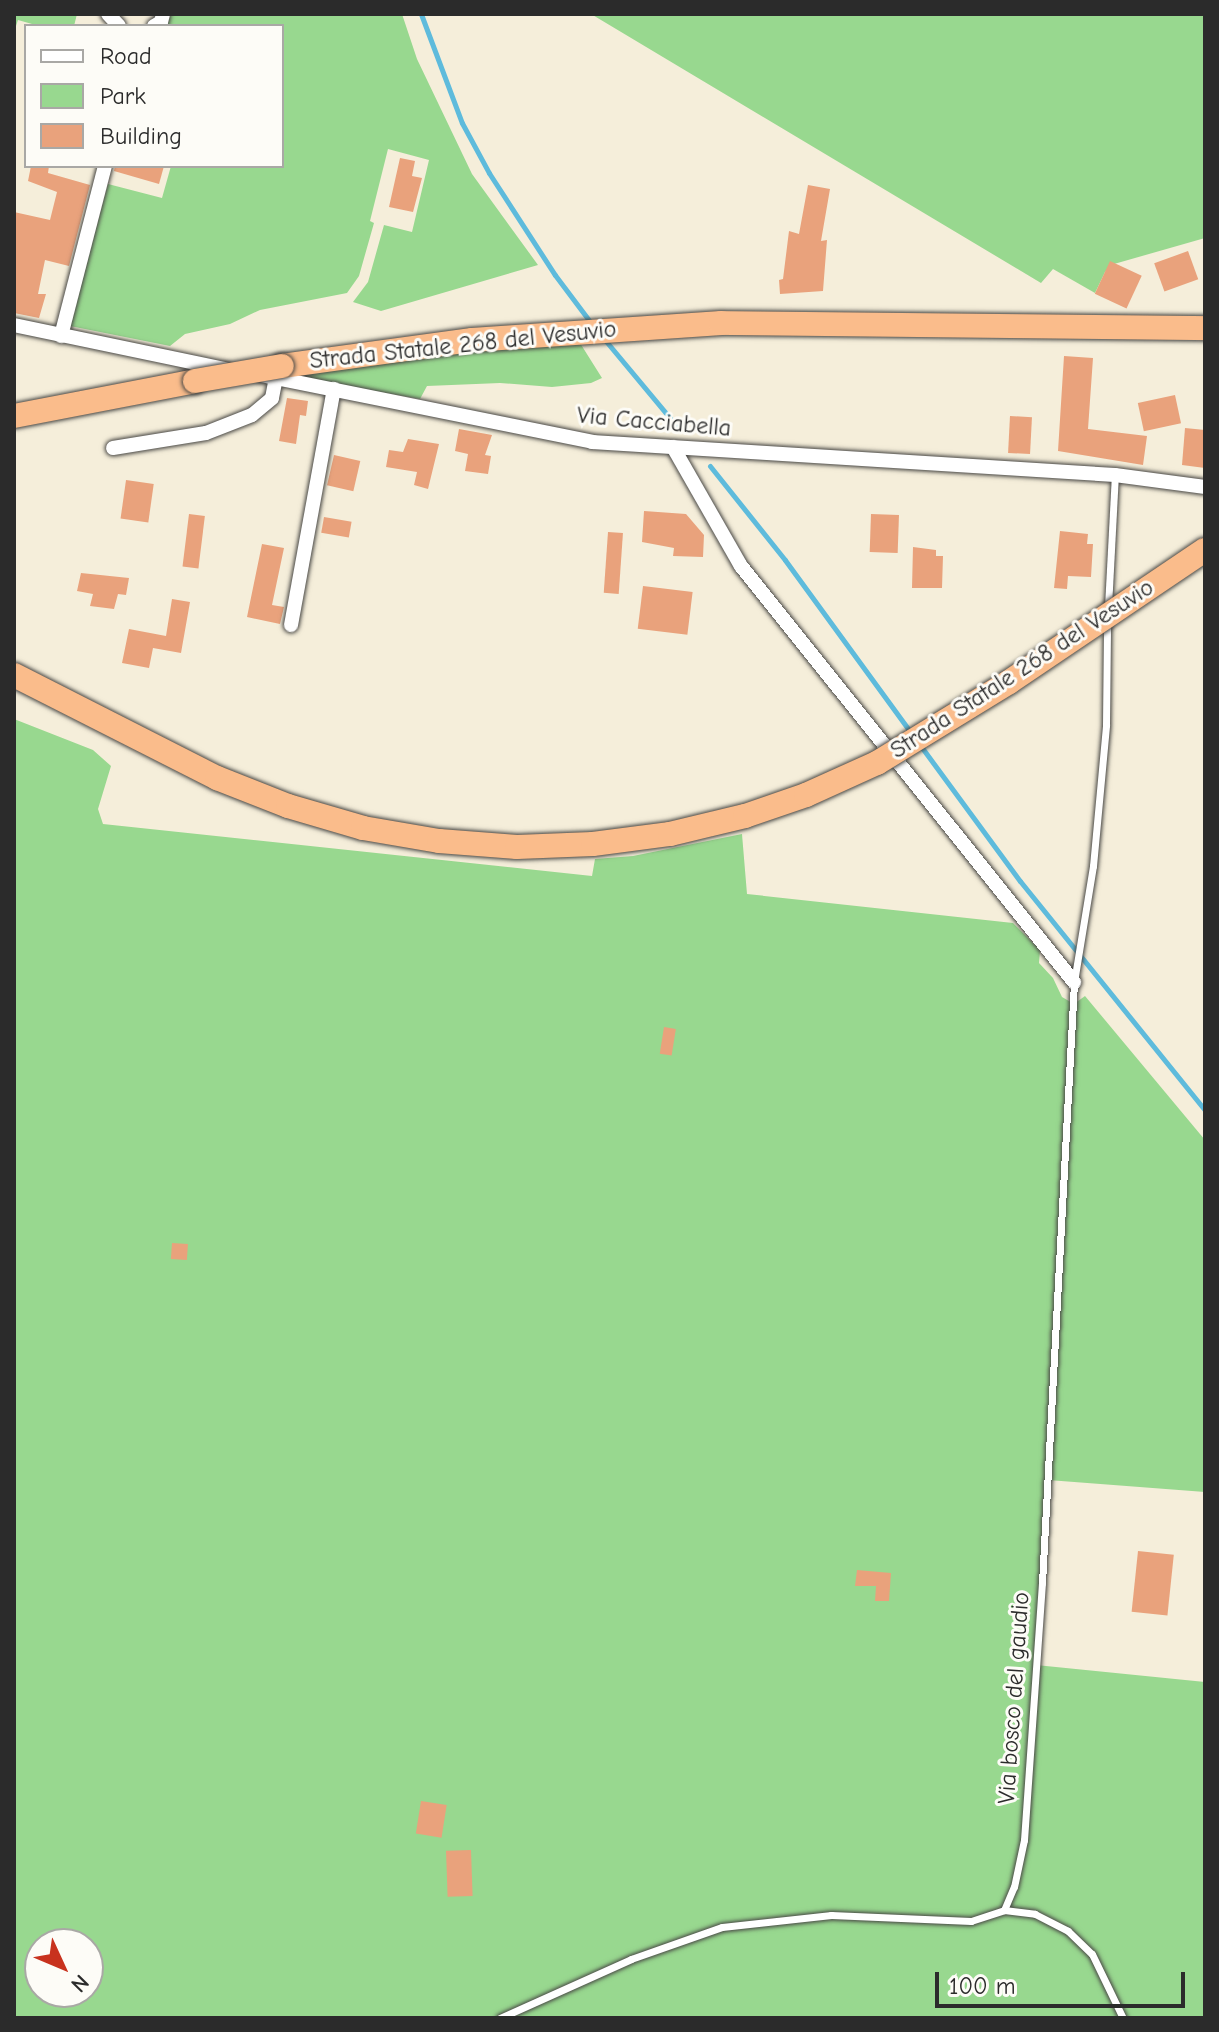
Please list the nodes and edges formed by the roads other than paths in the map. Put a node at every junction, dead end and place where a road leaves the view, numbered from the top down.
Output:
1 (104, 168) edge
2 (14, 325) edge
3 (1205, 328) edge
4 (61, 336) junction
5 (279, 372) junction
6 (334, 389) junction
7 (14, 416) edge
8 (673, 447) junction
9 (113, 448) dead end
10 (1115, 475) junction
11 (1205, 487) edge
12 (1205, 550) edge
13 (291, 625) dead end
14 (14, 675) edge
15 (1074, 982) junction
16 (1004, 1910) junction
17 (500, 2018) edge
18 (1123, 2018) edge

1 - 4 street
2 - 4 street, Via Cacciabella
3 - 5 highway, Strada Statale 268 del Vesuvio
4 - 5 street, Via Cacciabella
5 - 6 street, Via Cacciabella
5 - 7 highway, Strada Statale 268 del Vesuvio, bridge
5 - 9 street
6 - 8 street, Via Cacciabella
6 - 13 street
8 - 10 street, Via Cacciabella
8 - 15 street
10 - 11 street, Via Cacciabella
10 - 15 lane, Via bosco del gaudio
12 - 14 highway, Strada Statale 268 del Vesuvio, bridge
15 - 16 lane, Via bosco del gaudio
16 - 17 lane
16 - 18 lane

